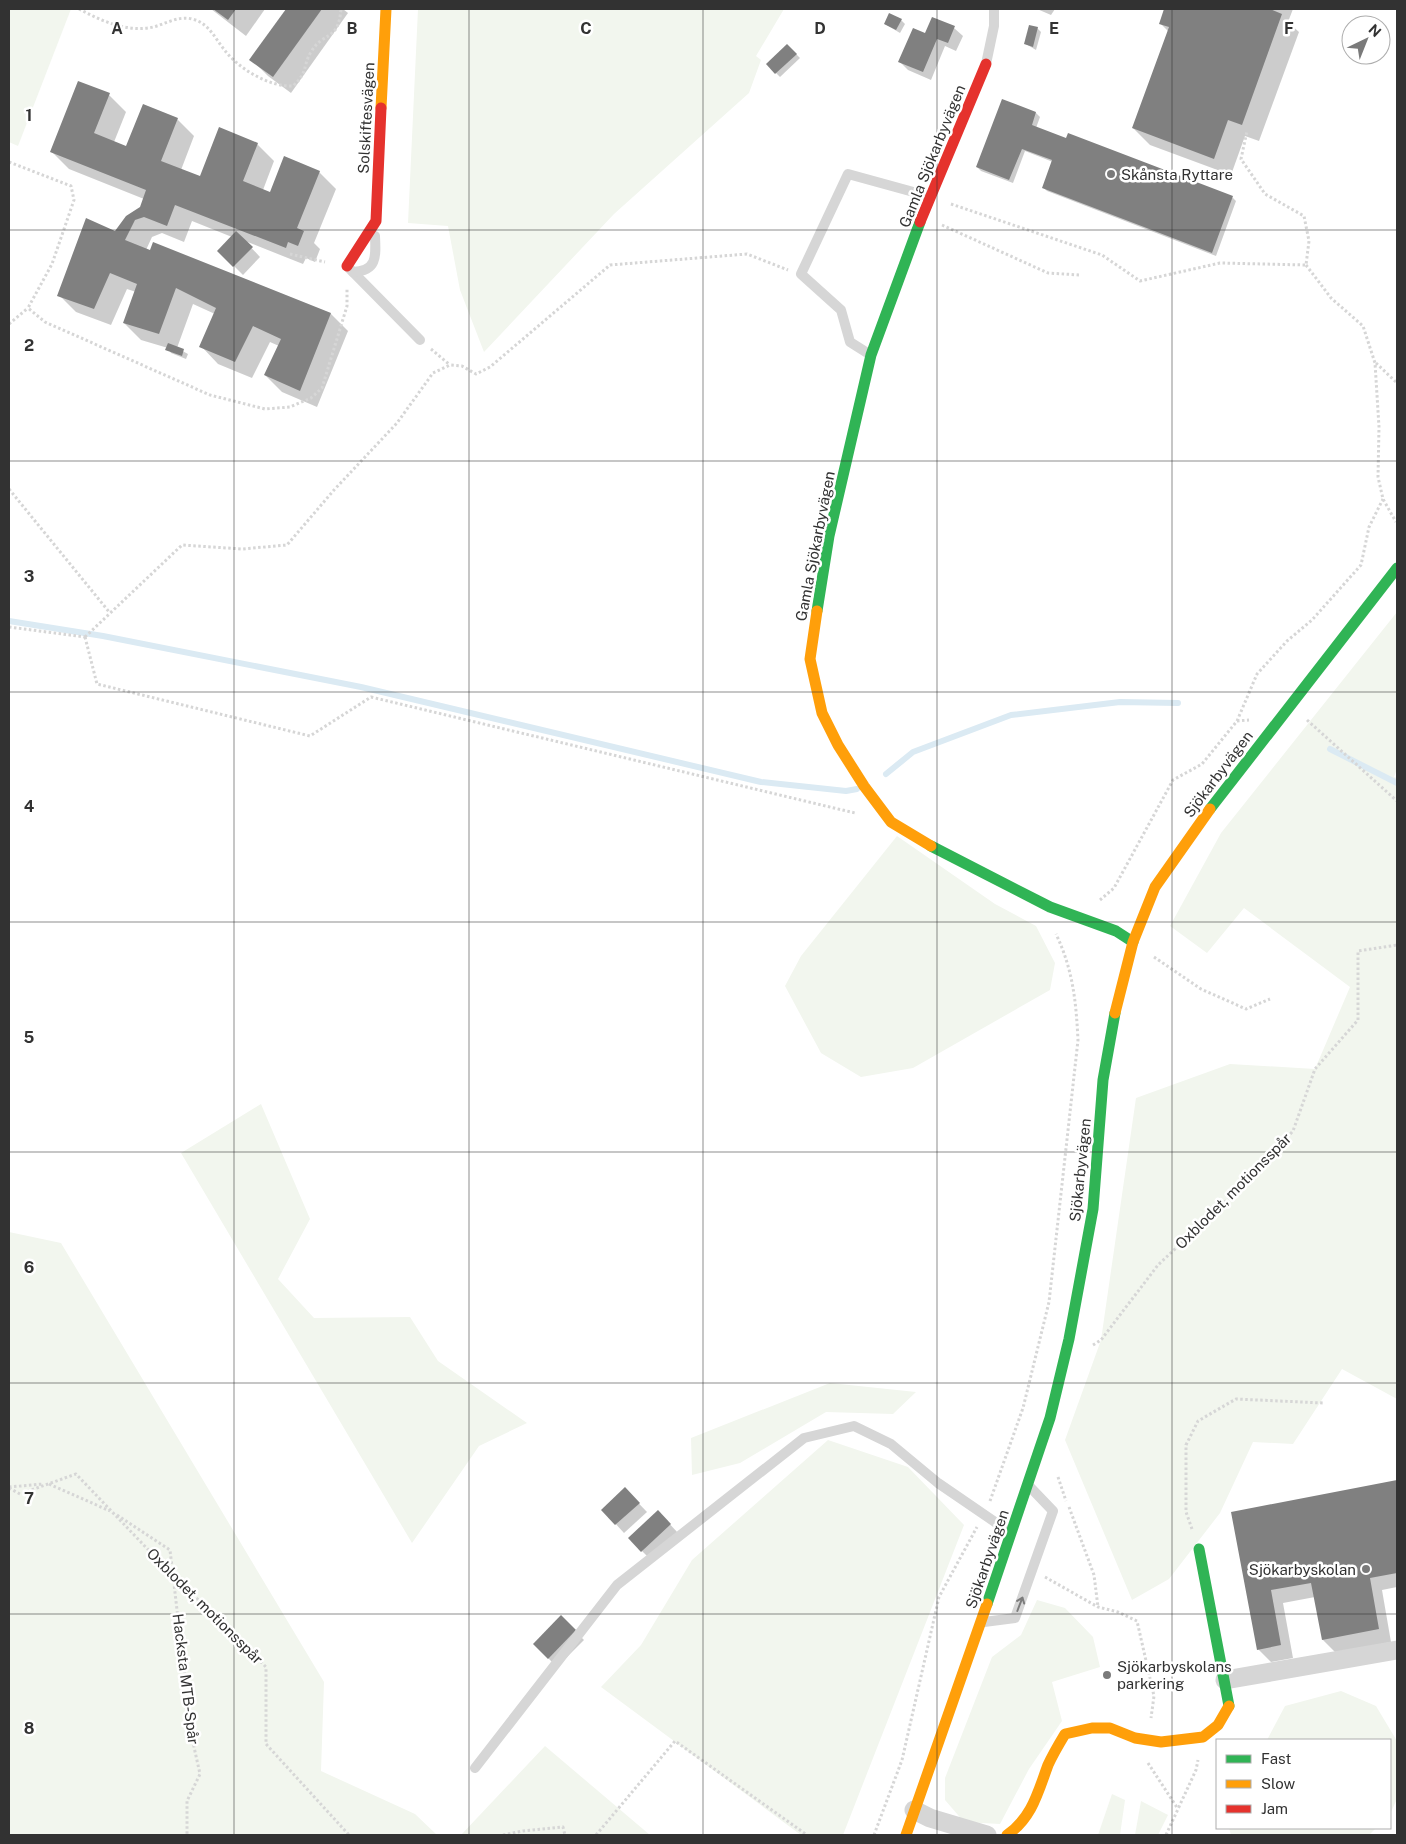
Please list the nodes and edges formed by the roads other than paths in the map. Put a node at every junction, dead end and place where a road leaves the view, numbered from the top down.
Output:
1 (386, 9) edge
2 (994, 9) edge
3 (986, 64) joint
4 (931, 197) junction
5 (372, 227) junction
6 (350, 266) junction
7 (420, 340) road end
8 (870, 355) junction
9 (1397, 568) edge
10 (1133, 942) junction
11 (1029, 1485) junction
12 (1012, 1534) junction
13 (1199, 1549) road end
14 (981, 1623) junction
15 (1397, 1650) edge
16 (1225, 1680) junction
17 (475, 1768) dead end
18 (914, 1810) junction
19 (906, 1835) edge
20 (987, 1835) edge
21 (1008, 1835) edge

1 - 5 street, Solskiftesvägen
2 - 3 lane, Gamla Sjökarbyvägen
3 - 4 street, Gamla Sjökarbyvägen
4 - 8 street, Gamla Sjökarbyvägen
4 - 8 lane
5 - 6 street, Solskiftesvägen
5 - 6 lane, Solskiftesvägen
6 - 7 lane
8 - 10 street, Gamla Sjökarbyvägen
9 - 10 street, Sjökarbyvägen
10 - 11 street, Sjökarbyvägen
11 - 12 street, Sjökarbyvägen
14 -> 11 lane
12 - 14 street, Sjökarbyvägen
12 - 17 lane
13 - 16 street
14 - 18 street, Sjökarbyvägen
15 - 16 street
16 - 21 street
18 - 19 street, Sjökarbyvägen
18 - 20 street

